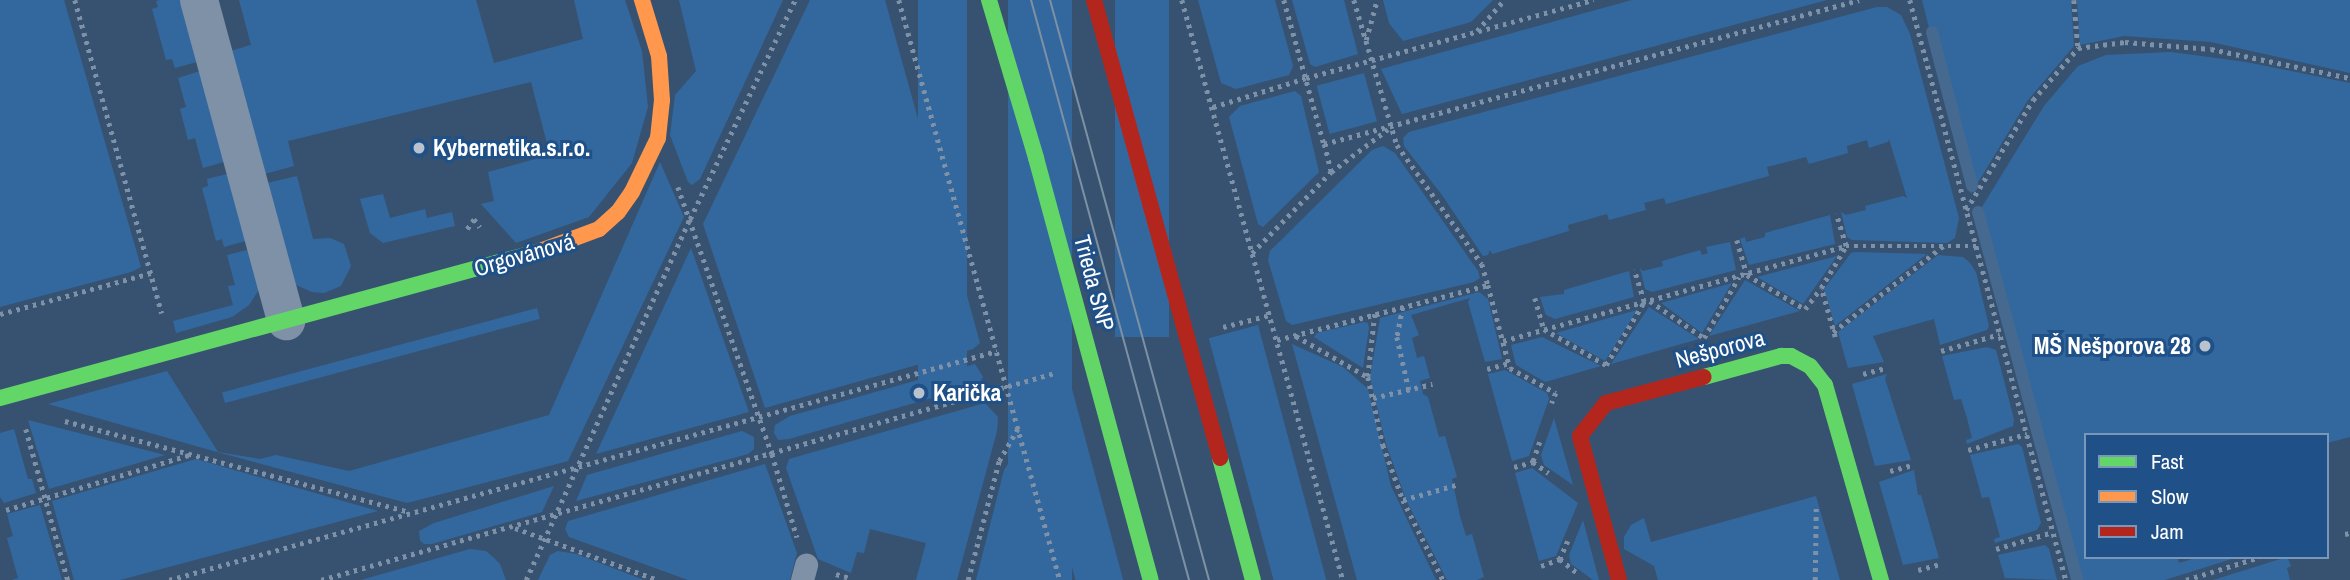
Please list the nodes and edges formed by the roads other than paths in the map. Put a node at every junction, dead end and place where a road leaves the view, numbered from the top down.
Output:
1 (199, 0) edge
2 (642, 0) edge
3 (989, 0) edge
4 (1094, 0) edge
5 (286, 321) junction
6 (0, 398) edge
7 (1151, 580) edge
8 (1253, 580) edge
9 (1619, 580) edge
10 (1881, 580) edge

1 - 5 street
2 - 5 street, Orgovánová
3 - 7 street, Trieda SNP
4 - 8 street
5 - 6 street, Orgovánová
9 - 10 street, Nešporova

